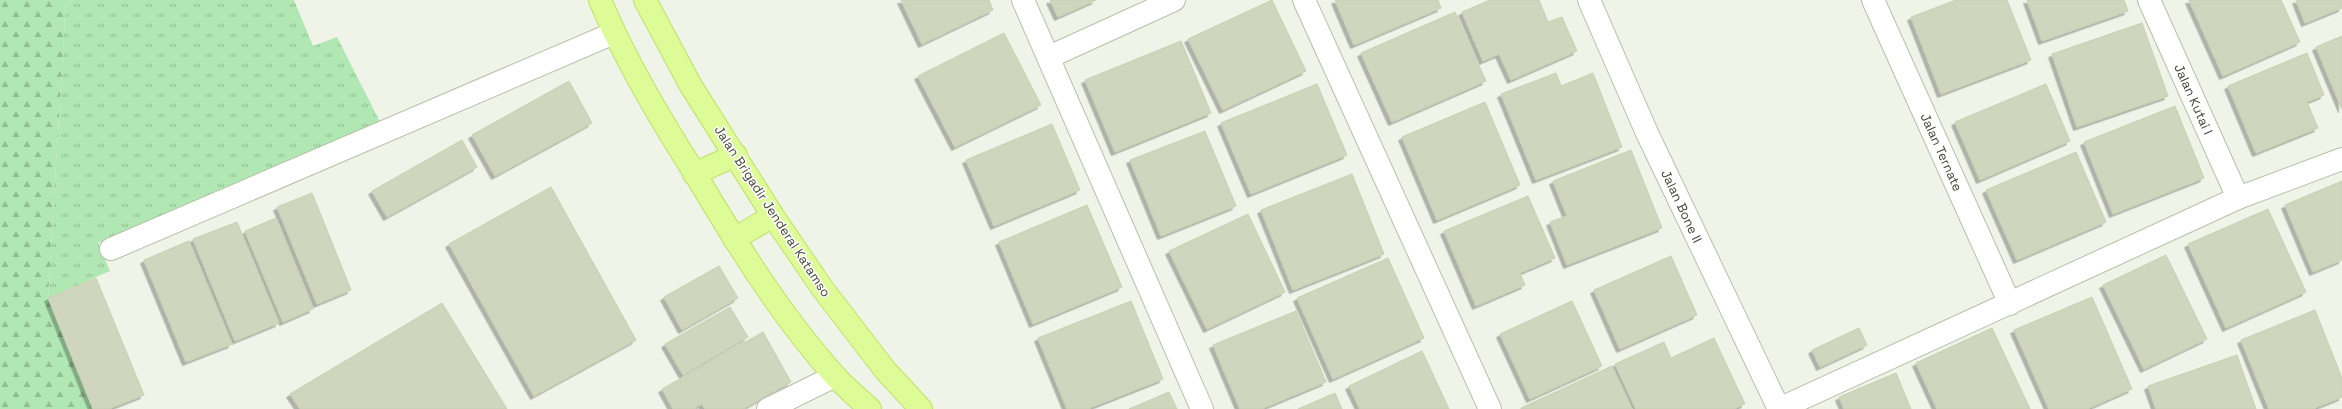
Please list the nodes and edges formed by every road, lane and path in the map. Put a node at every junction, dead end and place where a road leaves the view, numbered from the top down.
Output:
1 (600, 0) edge
2 (645, 0) edge
3 (1023, 0) edge
4 (1174, 0) edge
5 (1304, 0) edge
6 (1589, 0) edge
7 (1873, 0) edge
8 (2149, 0) edge
9 (614, 32) junction
10 (1049, 57) junction
11 (736, 155) junction
12 (2342, 159) edge
13 (694, 174) junction
14 (2238, 198) junction
15 (773, 216) junction
16 (734, 239) junction
17 (111, 249) dead end
18 (2010, 304) junction
19 (835, 376) junction
20 (768, 409) edge
21 (870, 409) edge
22 (920, 409) edge
23 (1202, 409) edge
24 (1490, 409) edge
25 (1779, 409) edge

1 - 9 main road
2 - 11 main road, Jalan Brigadir Jenderal Katamso
3 - 10 street
4 - 10 street
5 - 24 street
6 - 25 street, Jalan Bone II
7 - 18 street, Jalan Ternate
8 - 14 street, Jalan Kutai I
9 - 13 main road
9 - 17 street
10 - 23 street
11 - 13 main road
11 - 15 main road, Jalan Brigadir Jenderal Katamso
12 - 14 street
13 - 16 main road
14 - 18 street
15 - 16 main road
15 - 22 main road, Jalan Brigadir Jenderal Katamso
16 - 19 main road
18 - 25 street
19 - 20 street
19 - 21 main road

